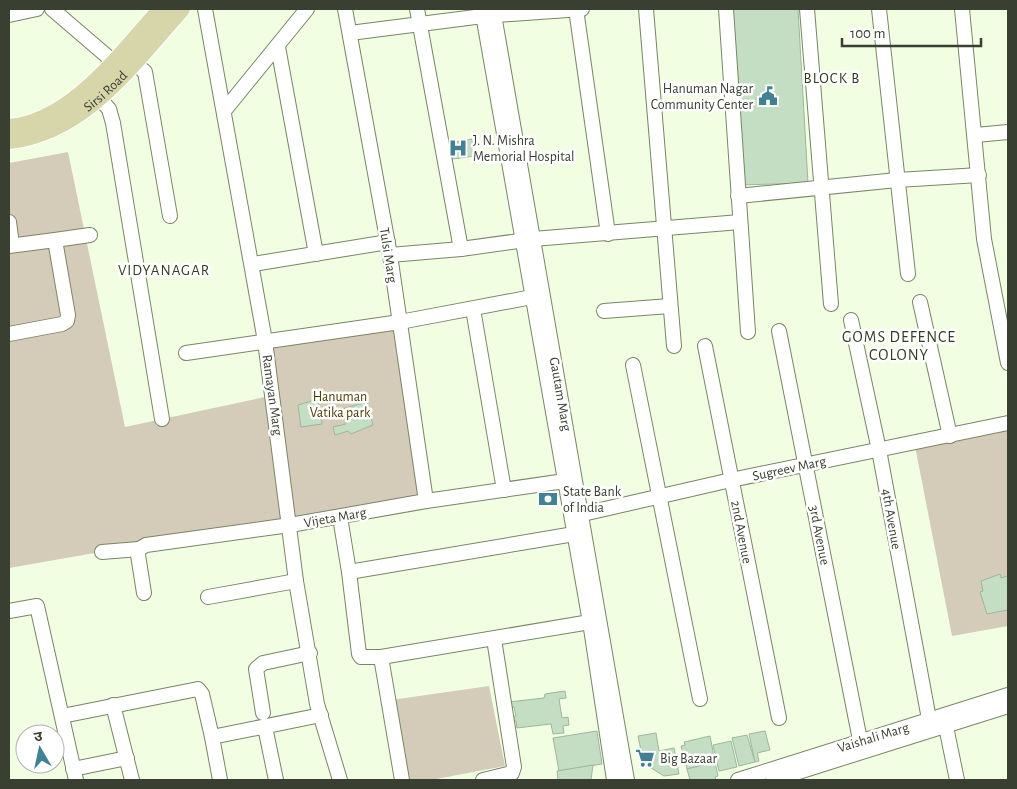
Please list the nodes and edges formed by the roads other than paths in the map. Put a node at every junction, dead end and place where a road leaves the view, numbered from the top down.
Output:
1 (37, 9) edge
2 (52, 9) edge
3 (162, 9) edge
4 (181, 9) edge
5 (205, 9) edge
6 (307, 9) edge
7 (345, 9) edge
8 (417, 9) edge
9 (576, 9) edge
10 (582, 9) edge
11 (646, 9) edge
12 (726, 9) edge
13 (807, 9) edge
14 (879, 9) edge
15 (962, 9) edge
16 (488, 12) edge
17 (9, 15) edge
18 (420, 24) junction
19 (350, 33) junction
20 (278, 47) junction
21 (124, 65) junction
22 (98, 97) junction
23 (224, 112) junction
24 (9, 128) edge
25 (1008, 132) edge
26 (976, 135) junction
27 (9, 140) edge
28 (979, 175) junction
29 (897, 180) junction
30 (820, 188) junction
31 (738, 196) junction
32 (170, 216) dead end
33 (9, 222) edge
34 (740, 222) junction
35 (666, 228) junction
36 (608, 234) junction
37 (90, 235) dead end
38 (55, 240) junction
39 (528, 240) junction
40 (10, 246) edge
41 (389, 249) junction
42 (461, 250) junction
43 (316, 254) junction
44 (253, 264) junction
45 (908, 274) dead end
46 (532, 297) junction
47 (920, 302) dead end
48 (831, 304) dead end
49 (670, 306) junction
50 (473, 309) junction
51 (604, 311) dead end
52 (851, 320) dead end
53 (400, 322) junction
54 (779, 331) dead end
55 (748, 332) dead end
56 (9, 334) edge
57 (265, 341) junction
58 (674, 346) dead end
59 (705, 346) dead end
60 (186, 353) dead end
61 (1008, 363) edge
62 (633, 365) dead end
63 (162, 419) dead end
64 (1008, 423) edge
65 (950, 436) junction
66 (879, 450) junction
67 (806, 465) junction
68 (570, 480) junction
69 (731, 480) junction
70 (504, 490) junction
71 (660, 497) junction
72 (426, 502) junction
73 (576, 515) junction
74 (340, 517) junction
75 (290, 525) junction
76 (574, 534) junction
77 (139, 549) junction
78 (102, 552) dead end
79 (349, 572) junction
80 (296, 581) junction
81 (144, 593) dead end
82 (208, 597) dead end
83 (9, 611) edge
84 (590, 622) junction
85 (494, 639) junction
86 (310, 653) junction
87 (381, 657) junction
88 (1008, 694) edge
89 (700, 699) dead end
90 (113, 705) junction
91 (1008, 706) edge
92 (321, 714) junction
93 (62, 716) junction
94 (780, 718) dead end
95 (929, 719) junction
96 (264, 720) junction
97 (944, 720) junction
98 (212, 737) junction
99 (860, 740) junction
100 (127, 758) junction
101 (617, 760) junction
102 (75, 774) edge
103 (132, 780) edge
104 (220, 780) edge
105 (276, 780) edge
106 (340, 780) edge
107 (402, 780) edge
108 (483, 780) edge
109 (606, 780) edge
110 (614, 780) edge
111 (627, 780) edge
112 (635, 780) edge
113 (738, 780) edge
114 (773, 780) edge
115 (957, 780) edge

1 - 17 street
2 - 21 street
3 - 21 main road, Sirsi Road
4 - 21 main road, Sirsi Road
5 - 23 street, Ramayan Marg
6 - 20 street
7 - 19 street, Tulsi Marg
8 - 18 street
9 - 10 street
9 - 16 street
9 - 36 street
11 - 35 street
12 - 31 street
13 - 30 street
14 - 29 street
15 - 26 street
16 - 18 street
16 - 39 street, Gautam Marg
18 - 19 street
18 - 42 street
19 - 41 street, Tulsi Marg
20 - 23 street
20 - 43 street
21 - 22 main road, Sirsi Road
21 - 24 main road, Sirsi Road
21 - 32 street
22 - 27 main road, Sirsi Road
22 - 63 street
23 - 44 street, Ramayan Marg
25 - 26 street
26 - 28 street
28 - 29 street
28 - 61 street
29 - 30 street
29 - 45 street
30 - 31 street
30 - 48 street
31 - 34 street
33 - 40 street
34 - 35 street
34 - 55 street
35 - 36 street
35 - 49 street
36 - 39 street
37 - 38 street
38 - 40 street
38 - 56 street
39 - 42 street
39 - 46 street, Gautam Marg
39 - 68 street, Gautam Marg
41 - 42 street
41 - 43 street
41 - 53 street, Tulsi Marg
43 - 44 street
44 - 57 street, Ramayan Marg
46 - 50 street
46 - 68 street, Gautam Marg
47 - 65 street
49 - 51 street
49 - 58 street
50 - 53 street
50 - 70 street
52 - 66 street, 4th Avenue
53 - 57 street
53 - 72 street, Tulsi Marg
54 - 67 street, 3rd Avenue
57 - 60 street
57 - 75 street, Ramayan Marg
59 - 69 street, 2nd Avenue
62 - 71 street
64 - 65 street, Sugreev Marg
65 - 66 street, Sugreev Marg
66 - 67 street, Sugreev Marg
66 - 95 street, 4th Avenue
67 - 69 street, Sugreev Marg
67 - 99 street, 3rd Avenue
68 - 70 street, Vijeta Marg
68 - 73 street, Gautam Marg
69 - 71 street, Sugreev Marg
69 - 94 street, 2nd Avenue
70 - 72 street, Vijeta Marg
71 - 73 street, Sugreev Marg
71 - 89 street
72 - 74 street, Vijeta Marg
73 - 76 street, Gautam Marg
73 - 101 street, Gautam Marg
74 - 75 street, Vijeta Marg
74 - 79 street
75 - 77 street, Vijeta Marg
75 - 80 street, Ramayan Marg
76 - 79 street
76 - 84 street, Gautam Marg
77 - 78 street, Vijeta Marg
77 - 81 street
79 - 87 street
80 - 82 street
80 - 86 street, Ramayan Marg
83 - 93 street
84 - 85 street
84 - 101 street, Gautam Marg
85 - 87 street
85 - 108 street
86 - 92 street, Ramayan Marg
86 - 96 street
87 - 107 street
88 - 97 street, Vaishali Marg
90 - 93 street
90 - 98 street
90 - 100 street
91 - 97 street, Vaishali Marg
92 - 96 street
92 - 106 street, Ramayan Marg
93 - 102 street
95 - 97 street, Vaishali Marg
95 - 99 street, Vaishali Marg
96 - 98 street
96 - 105 street
97 - 114 street, Vaishali Marg
97 - 115 street
98 - 104 street
99 - 113 street, Vaishali Marg
100 - 102 street
100 - 103 street
101 - 109 street
101 - 110 street, Gautam Marg
101 - 111 street, Gautam Marg
101 - 112 street

